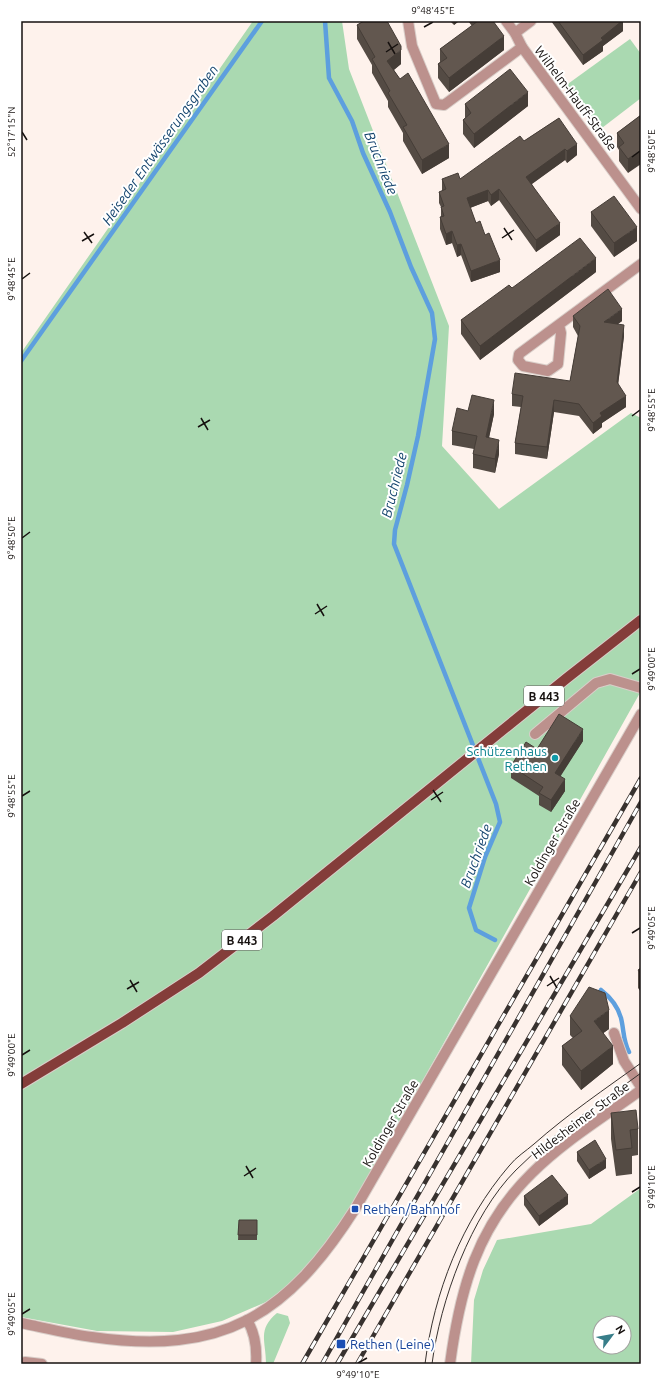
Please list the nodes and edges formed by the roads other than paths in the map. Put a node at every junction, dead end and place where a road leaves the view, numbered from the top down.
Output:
1 (408, 21) edge
2 (506, 21) edge
3 (531, 21) edge
4 (515, 33) junction
5 (522, 47) junction
6 (641, 209) edge
7 (641, 264) edge
8 (559, 325) junction
9 (641, 620) edge
10 (641, 688) edge
11 (641, 714) edge
12 (536, 734) dead end
13 (614, 1033) dead end
14 (21, 1084) edge
15 (641, 1087) edge
16 (641, 1090) edge
17 (247, 1320) junction
18 (21, 1323) edge
19 (24, 1362) edge
20 (42, 1364) edge
21 (256, 1364) edge
22 (450, 1364) edge

1 - 5 street
2 - 4 street, Wilhelm-Hauff-Straße
3 - 4 street
4 - 5 street, Wilhelm-Hauff-Straße
5 - 6 street, Wilhelm-Hauff-Straße
7 - 8 street
8 - 8 street
9 - 14 main road, B 443
10 - 12 street
11 - 17 street, Koldinger Straße
13 - 15 street
16 - 22 street, Hildesheimer Straße
17 - 18 street, Koldinger Straße
17 - 21 street
19 - 20 street

